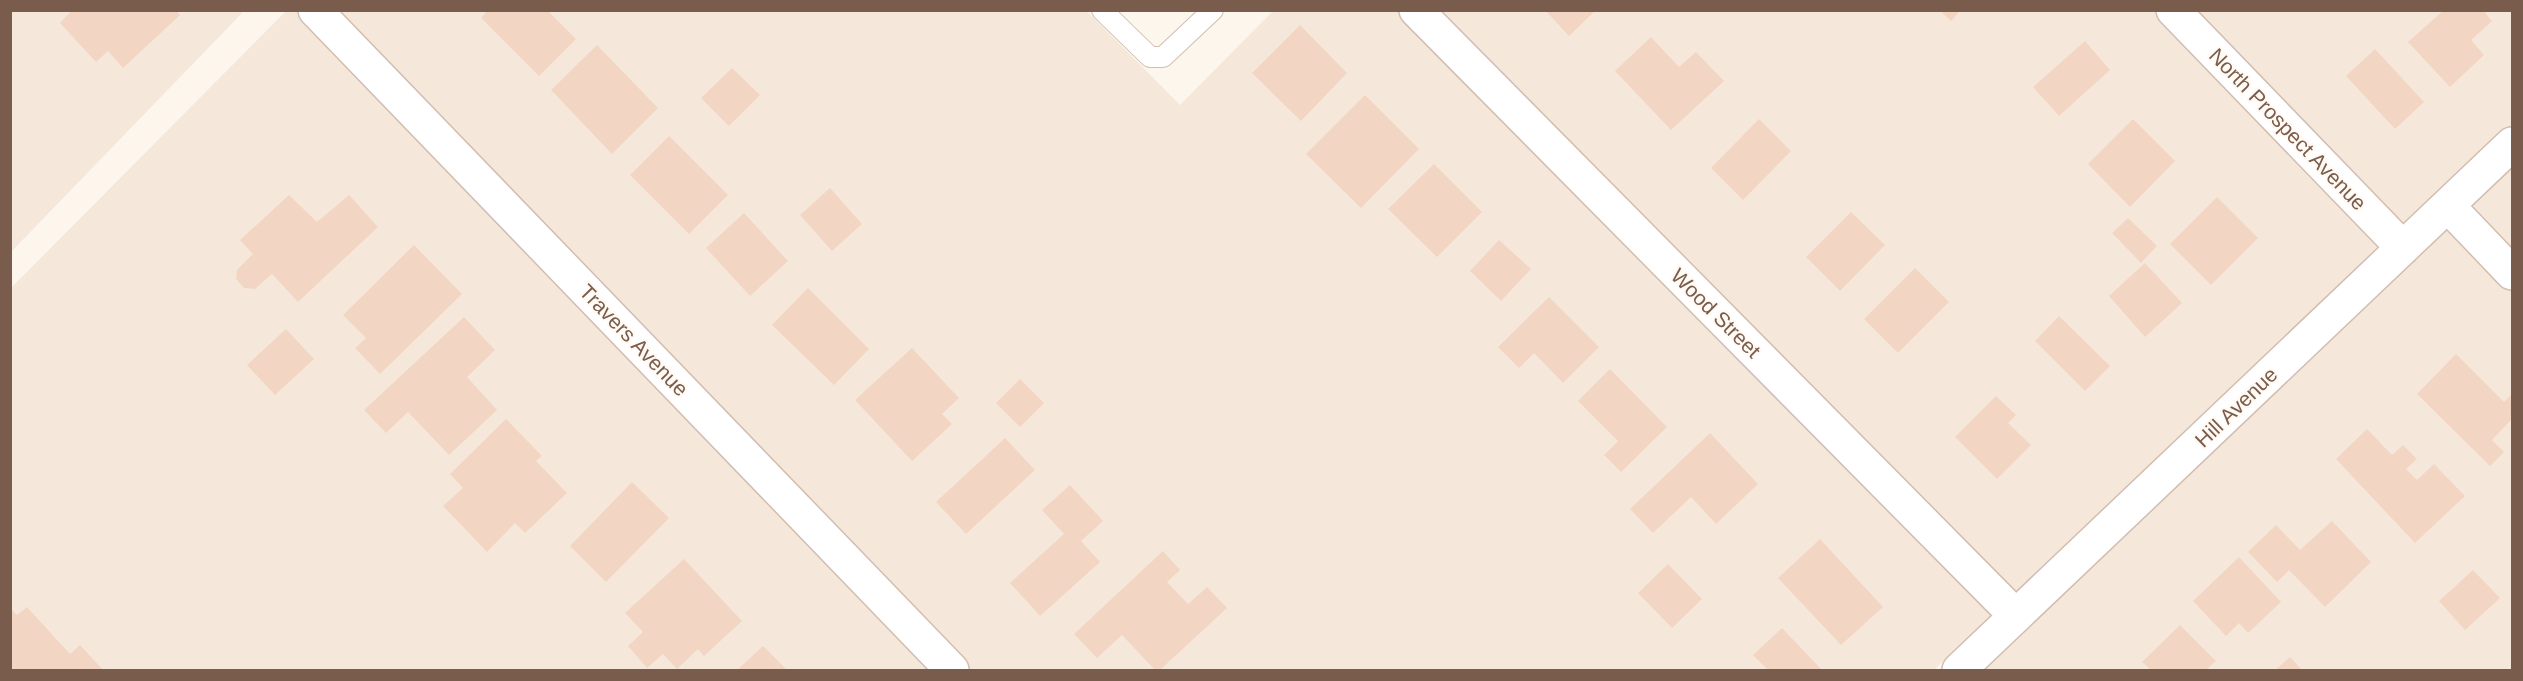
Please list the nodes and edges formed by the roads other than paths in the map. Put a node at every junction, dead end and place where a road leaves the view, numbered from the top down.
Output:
1 (315, 10) edge
2 (1102, 10) edge
3 (1213, 10) edge
4 (1416, 10) edge
5 (2174, 10) edge
6 (2512, 144) edge
7 (2448, 206) junction
8 (2403, 248) junction
9 (2512, 273) edge
10 (2016, 616) junction
11 (952, 670) edge
12 (1959, 670) edge

1 - 11 street, Travers Avenue
2 - 3 lane
4 - 10 street, Wood Street
5 - 8 street, North Prospect Avenue
6 - 7 street, Hill Avenue
7 - 8 street, Hill Avenue
7 - 9 street
8 - 10 street, Hill Avenue
10 - 12 street, Hill Avenue

